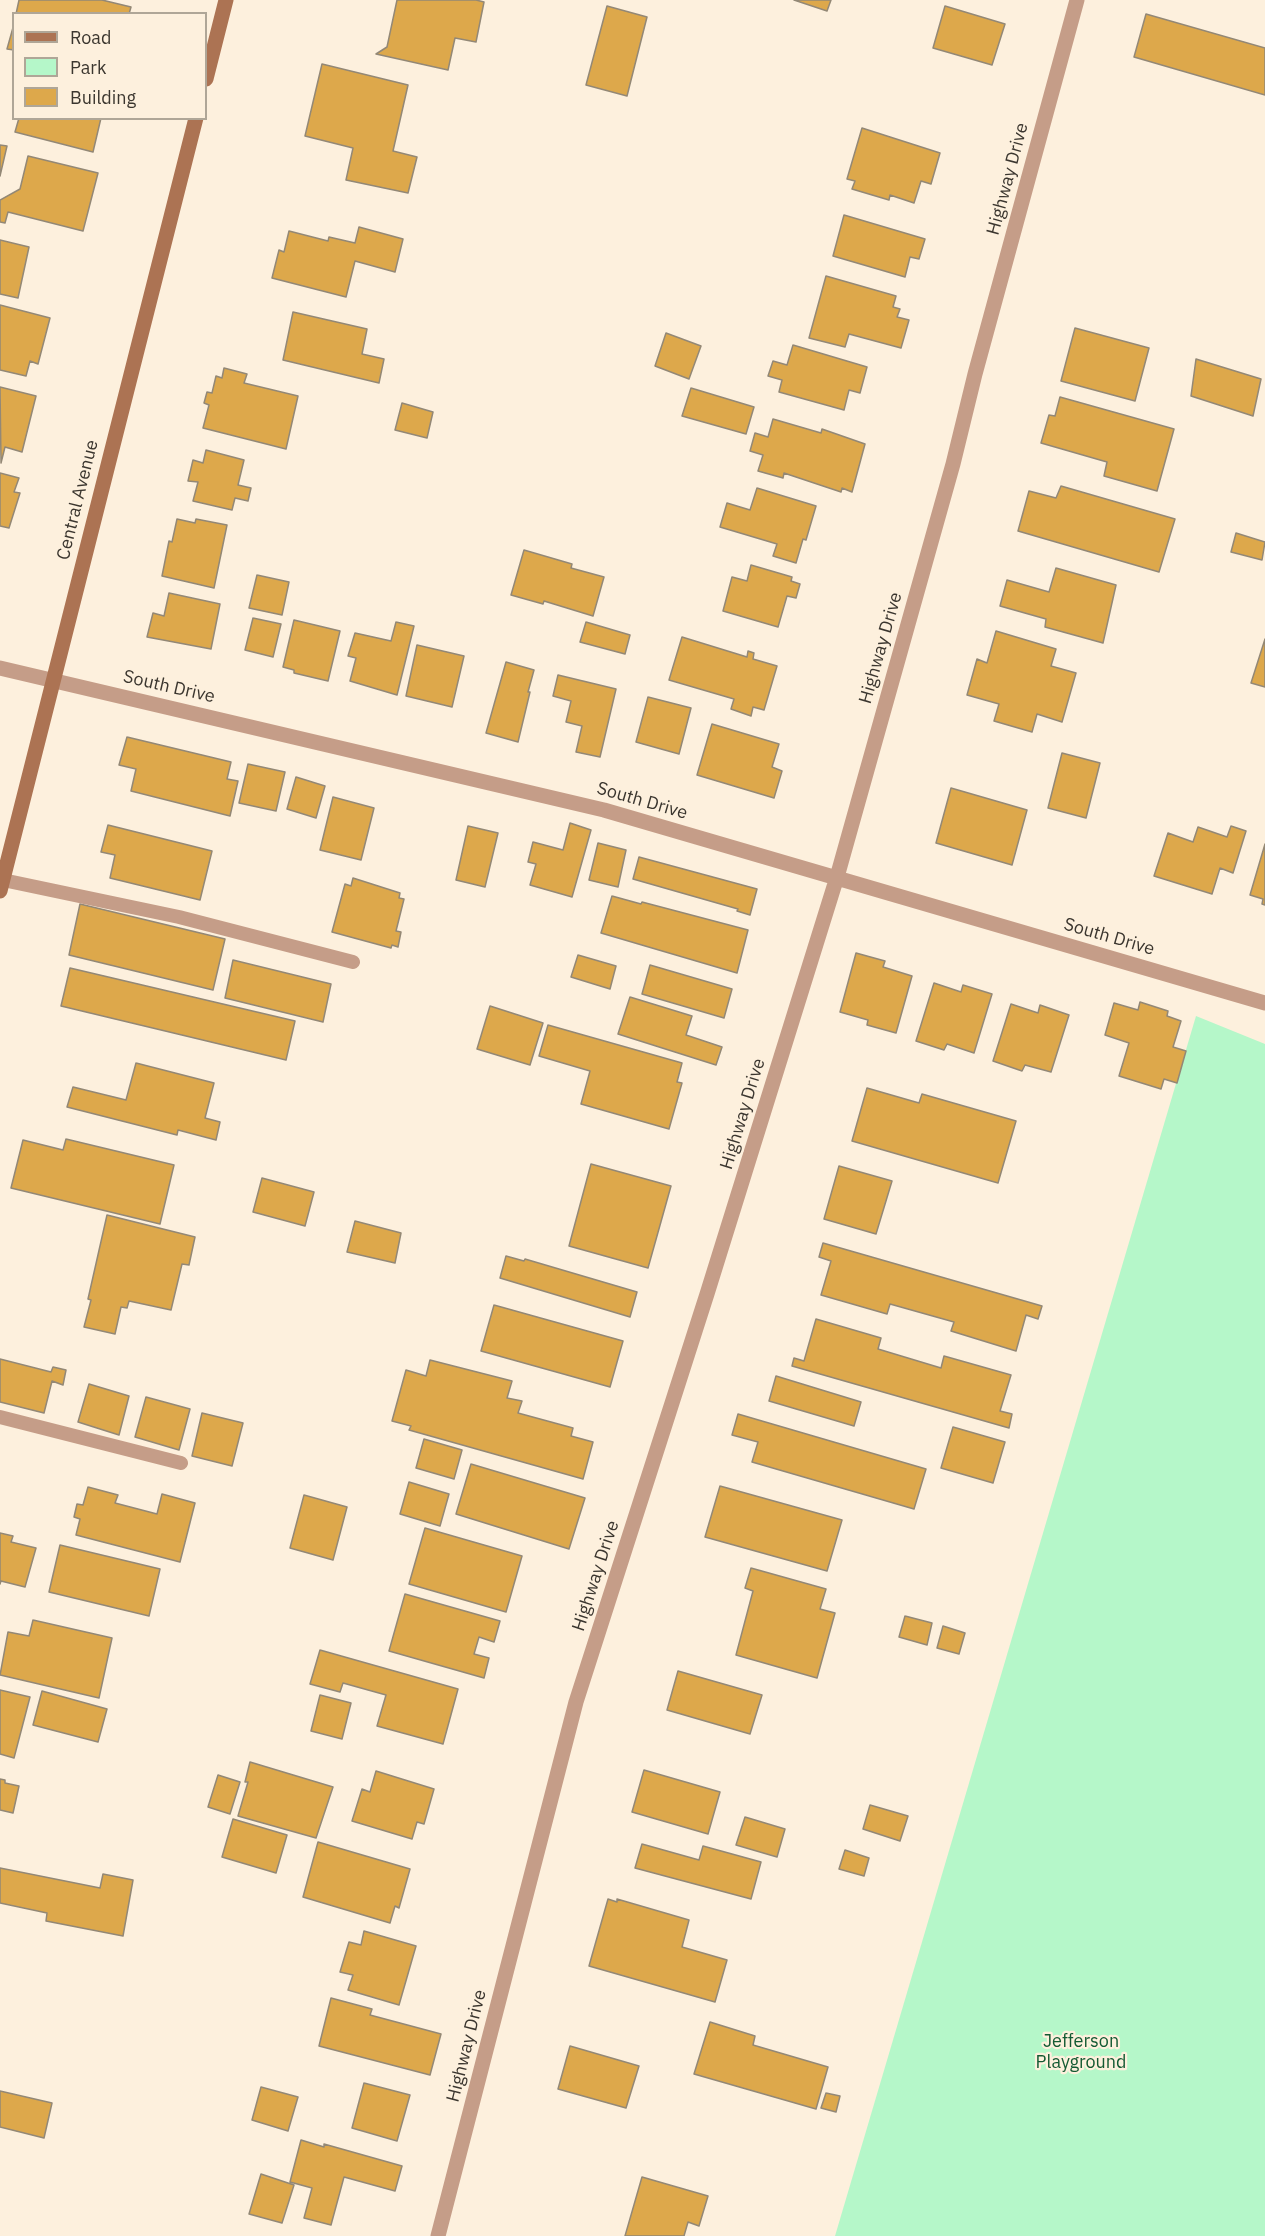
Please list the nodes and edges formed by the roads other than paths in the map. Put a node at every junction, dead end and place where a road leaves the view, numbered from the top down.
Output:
1 (226, 0) edge
2 (1077, 0) edge
3 (207, 75) edge
4 (194, 120) edge
5 (0, 668) edge
6 (52, 680) junction
7 (837, 877) junction
8 (1, 885) edge
9 (353, 962) dead end
10 (1265, 1003) edge
11 (0, 1417) edge
12 (182, 1463) dead end
13 (438, 2236) edge

1 - 3 main road
2 - 7 street, Highway Drive
4 - 6 main road, Central Avenue
5 - 6 street, South Drive
6 - 7 street, South Drive
6 - 8 main road, Central Avenue
7 - 10 street, South Drive
7 - 13 street, Highway Drive
8 - 9 lane
11 - 12 lane

